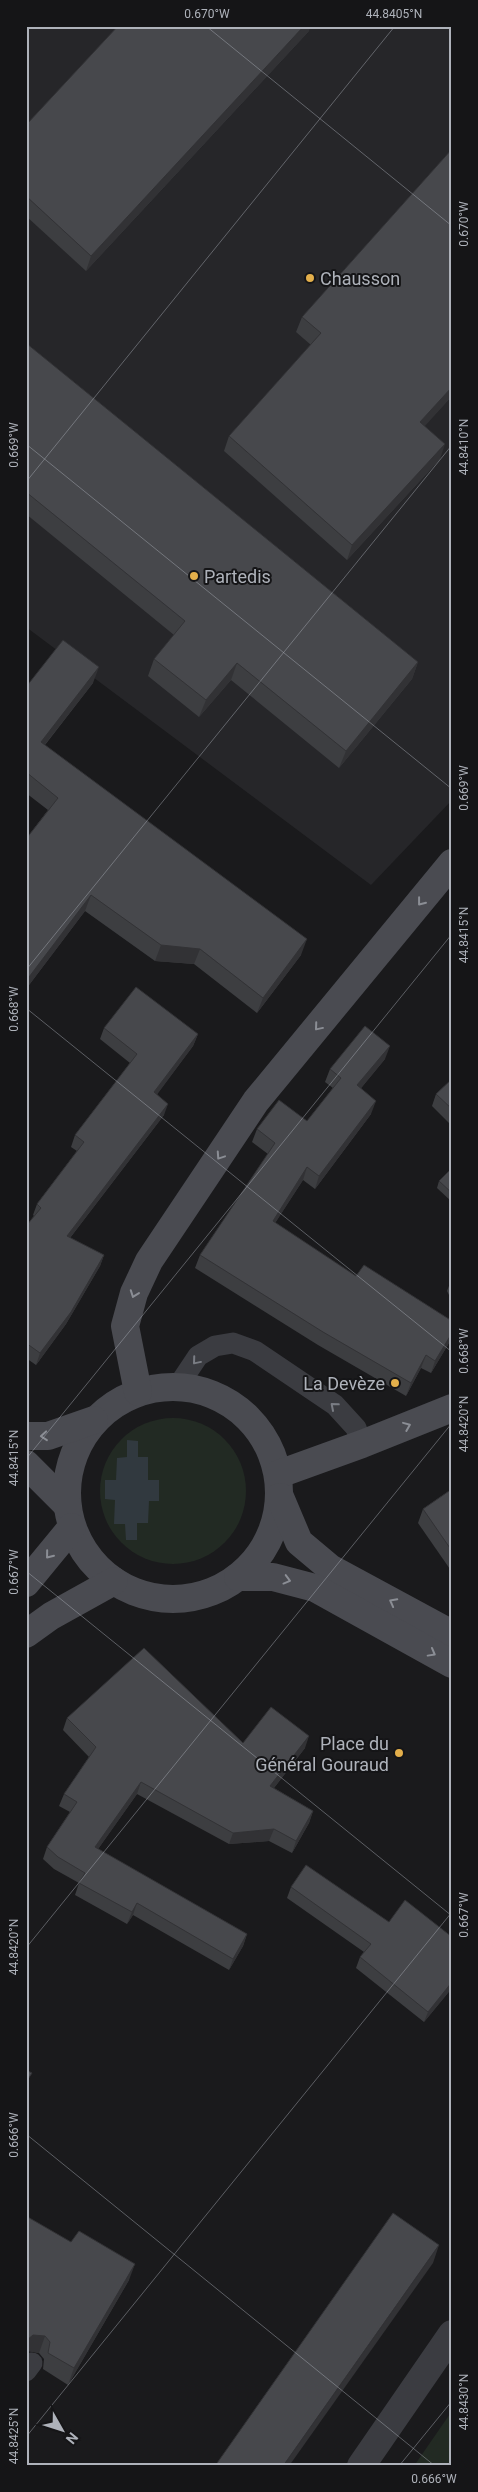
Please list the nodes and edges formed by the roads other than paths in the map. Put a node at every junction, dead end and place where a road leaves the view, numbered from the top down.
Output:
1 (452, 863) edge
2 (178, 1386) junction
3 (138, 1392) junction
4 (452, 1408) edge
5 (94, 1420) junction
6 (26, 1436) edge
7 (362, 1444) junction
8 (26, 1464) edge
9 (279, 1486) junction
10 (69, 1516) junction
11 (238, 1577) junction
12 (114, 1581) junction
13 (26, 1583) edge
14 (26, 1634) edge
15 (452, 1634) edge
16 (452, 1664) edge
17 (452, 2334) edge
18 (361, 2466) edge

1 -> 3 main road
2 - 3 main road
7 -> 2 lane
2 - 9 main road
3 - 5 main road
7 -> 4 main road
5 -> 6 main road
5 - 10 main road
7 - 9 main road
8 - 10 main road
9 - 11 main road
15 -> 9 main road
10 - 12 main road
10 -> 13 main road
11 - 12 main road
11 -> 16 main road
12 - 14 main road
17 - 18 street

